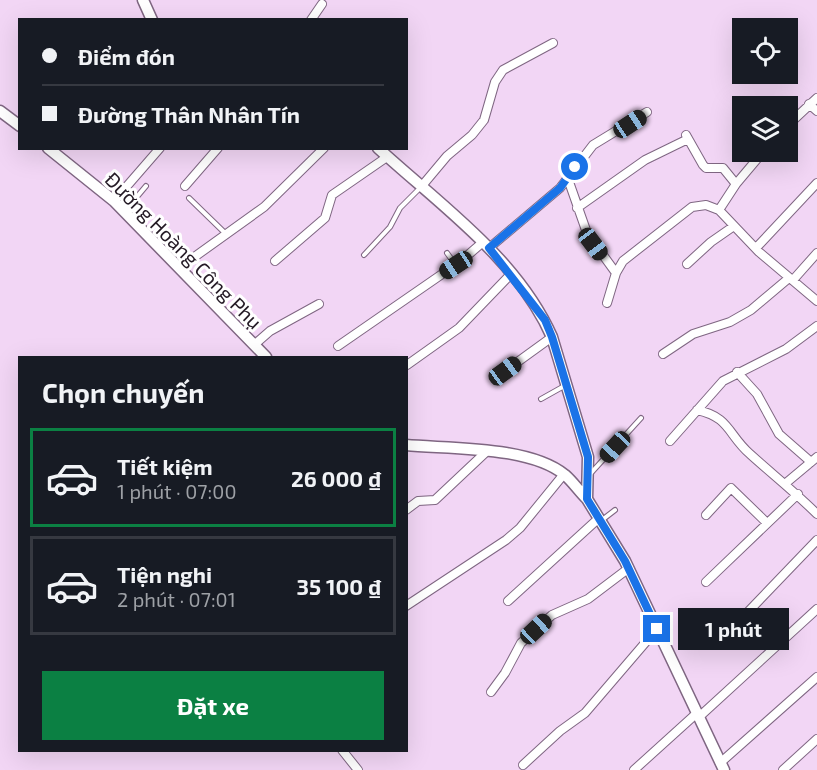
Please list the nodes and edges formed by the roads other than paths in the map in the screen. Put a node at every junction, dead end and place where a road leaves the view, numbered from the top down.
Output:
1 (143, 0) edge
2 (322, 4) dead end
3 (151, 18) edge
4 (312, 18) edge
5 (553, 43) dead end
6 (817, 98) edge
7 (809, 104) junction
8 (0, 111) edge
9 (817, 111) edge
10 (647, 112) dead end
11 (798, 115) edge
12 (18, 123) edge
13 (158, 150) edge
14 (216, 150) edge
15 (322, 150) edge
16 (380, 150) edge
17 (54, 151) edge
18 (387, 157) junction
19 (755, 162) edge
20 (568, 180) junction
21 (817, 183) edge
22 (736, 184) junction
23 (146, 186) dead end
24 (185, 186) dead end
25 (421, 187) junction
26 (189, 198) dead end
27 (114, 201) junction
28 (577, 208) junction
29 (719, 210) junction
30 (124, 212) junction
31 (734, 226) junction
32 (226, 234) junction
33 (486, 245) junction
34 (756, 248) junction
35 (447, 253) dead end
36 (817, 253) edge
37 (364, 255) dead end
38 (275, 261) dead end
39 (687, 264) dead end
40 (456, 265) junction
41 (179, 268) junction
42 (616, 273) junction
43 (511, 274) junction
44 (791, 279) junction
45 (817, 301) edge
46 (607, 303) dead end
47 (319, 304) dead end
48 (817, 326) edge
49 (552, 337) junction
50 (254, 345) junction
51 (338, 346) dead end
52 (663, 354) dead end
53 (265, 356) edge
54 (408, 364) edge
55 (505, 371) dead end
56 (737, 372) junction
57 (566, 384) junction
58 (541, 399) dead end
59 (697, 410) junction
60 (641, 418) dead end
61 (670, 441) dead end
62 (408, 445) edge
63 (486, 452) junction
64 (814, 460) edge
65 (564, 474) junction
66 (589, 475) junction
67 (786, 483) junction
68 (798, 494) junction
69 (587, 499) junction
70 (408, 508) edge
71 (615, 510) dead end
72 (817, 514) edge
73 (706, 515) dead end
74 (600, 519) junction
75 (768, 523) junction
76 (817, 540) edge
77 (629, 568) junction
78 (706, 582) dead end
79 (508, 601) dead end
80 (408, 605) edge
81 (817, 609) edge
82 (745, 615) dead end
83 (657, 629) junction
84 (817, 677) edge
85 (491, 692) dead end
86 (698, 715) junction
87 (817, 739) edge
88 (344, 752) edge
89 (523, 765) dead end
90 (722, 766) edge
91 (358, 770) edge
92 (634, 770) edge
93 (783, 770) edge

1 - 3 street
2 - 4 street
5 - 25 street
6 - 7 street
7 - 9 street
7 - 11 street
8 - 12 street
10 - 20 street
13 - 27 street
14 - 24 street
15 - 32 street
16 - 18 street
17 - 27 street, Đường Hoàng Công Phụ
18 - 25 street
18 - 38 street
19 - 22 street
20 - 28 street
20 - 33 street
21 - 34 street
22 - 28 street
22 - 29 street
23 - 30 lane
25 - 33 street
25 - 37 lane
26 - 32 lane
27 - 30 street, Đường Hoàng Công Phụ
28 - 42 street
29 - 31 street
29 - 42 street
30 - 41 street, Đường Hoàng Công Phụ
31 - 34 street
31 - 39 street
32 - 41 street
33 - 40 street
33 - 43 street
34 - 44 street
35 - 40 lane
36 - 44 street
40 - 51 street
41 - 50 street, Đường Hoàng Công Phụ
42 - 46 street
43 - 49 street
43 - 54 street
44 - 45 street
44 - 52 street
47 - 50 street
48 - 56 street
49 - 55 street
49 - 57 street
50 - 53 street, Đường Hoàng Công Phụ
56 - 59 street
56 - 64 street
57 - 58 lane
57 - 66 street
59 - 61 street
59 - 67 street
60 - 66 lane
62 - 63 street
63 - 65 street
63 - 70 street
64 - 67 street
65 - 69 street
65 - 80 street
66 - 69 street
67 - 68 street
68 - 72 street
68 - 75 street
69 - 74 street
71 - 74 lane
73 - 75 street
74 - 77 street
74 - 79 street
75 - 78 street
76 - 82 street
77 - 83 street
77 - 85 street
81 - 86 street
83 - 86 street
83 - 89 street
84 - 90 street
86 - 90 street
86 - 92 street
87 - 93 street
88 - 91 street

